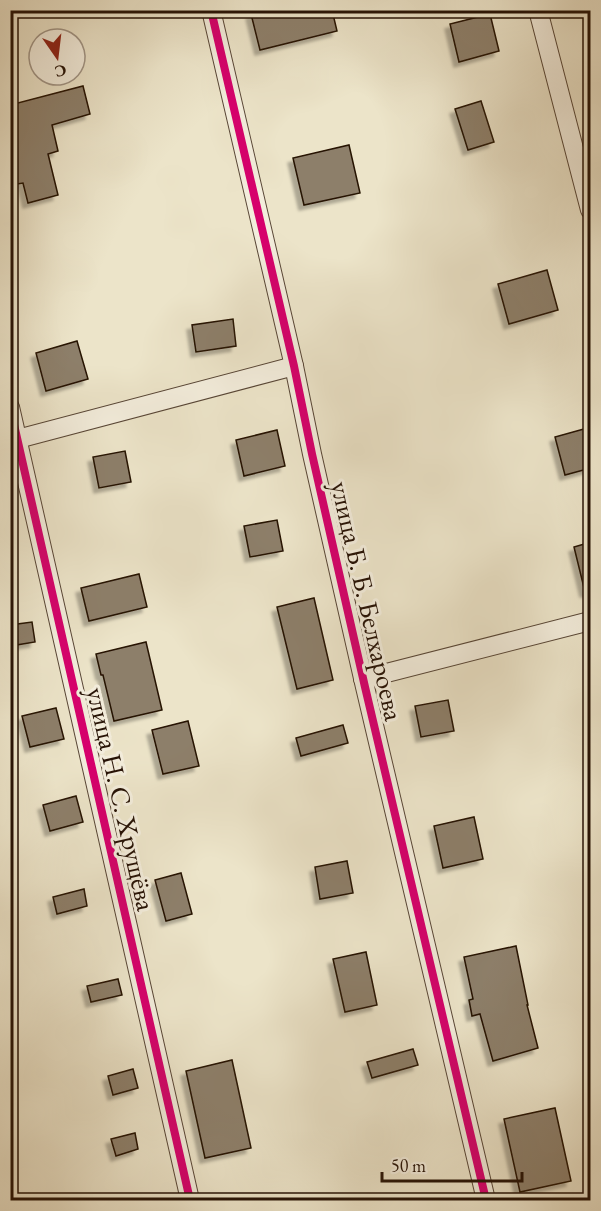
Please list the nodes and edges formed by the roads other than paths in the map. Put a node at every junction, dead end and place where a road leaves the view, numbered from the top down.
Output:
1 (211, 10) edge
2 (538, 10) edge
3 (591, 210) edge
4 (294, 366) junction
5 (10, 407) edge
6 (15, 440) edge
7 (591, 621) edge
8 (363, 679) junction
9 (190, 1200) edge
10 (486, 1200) edge

1 - 4 street, улица Б. Б. Белхароева
2 - 3 street
4 - 6 street
4 - 8 street, улица Б. Б. Белхароева
5 - 6 street, улица Н. С. Хрущёва
6 - 9 street, улица Н. С. Хрущёва
7 - 8 street
8 - 10 street, улица Б. Б. Белхароева

